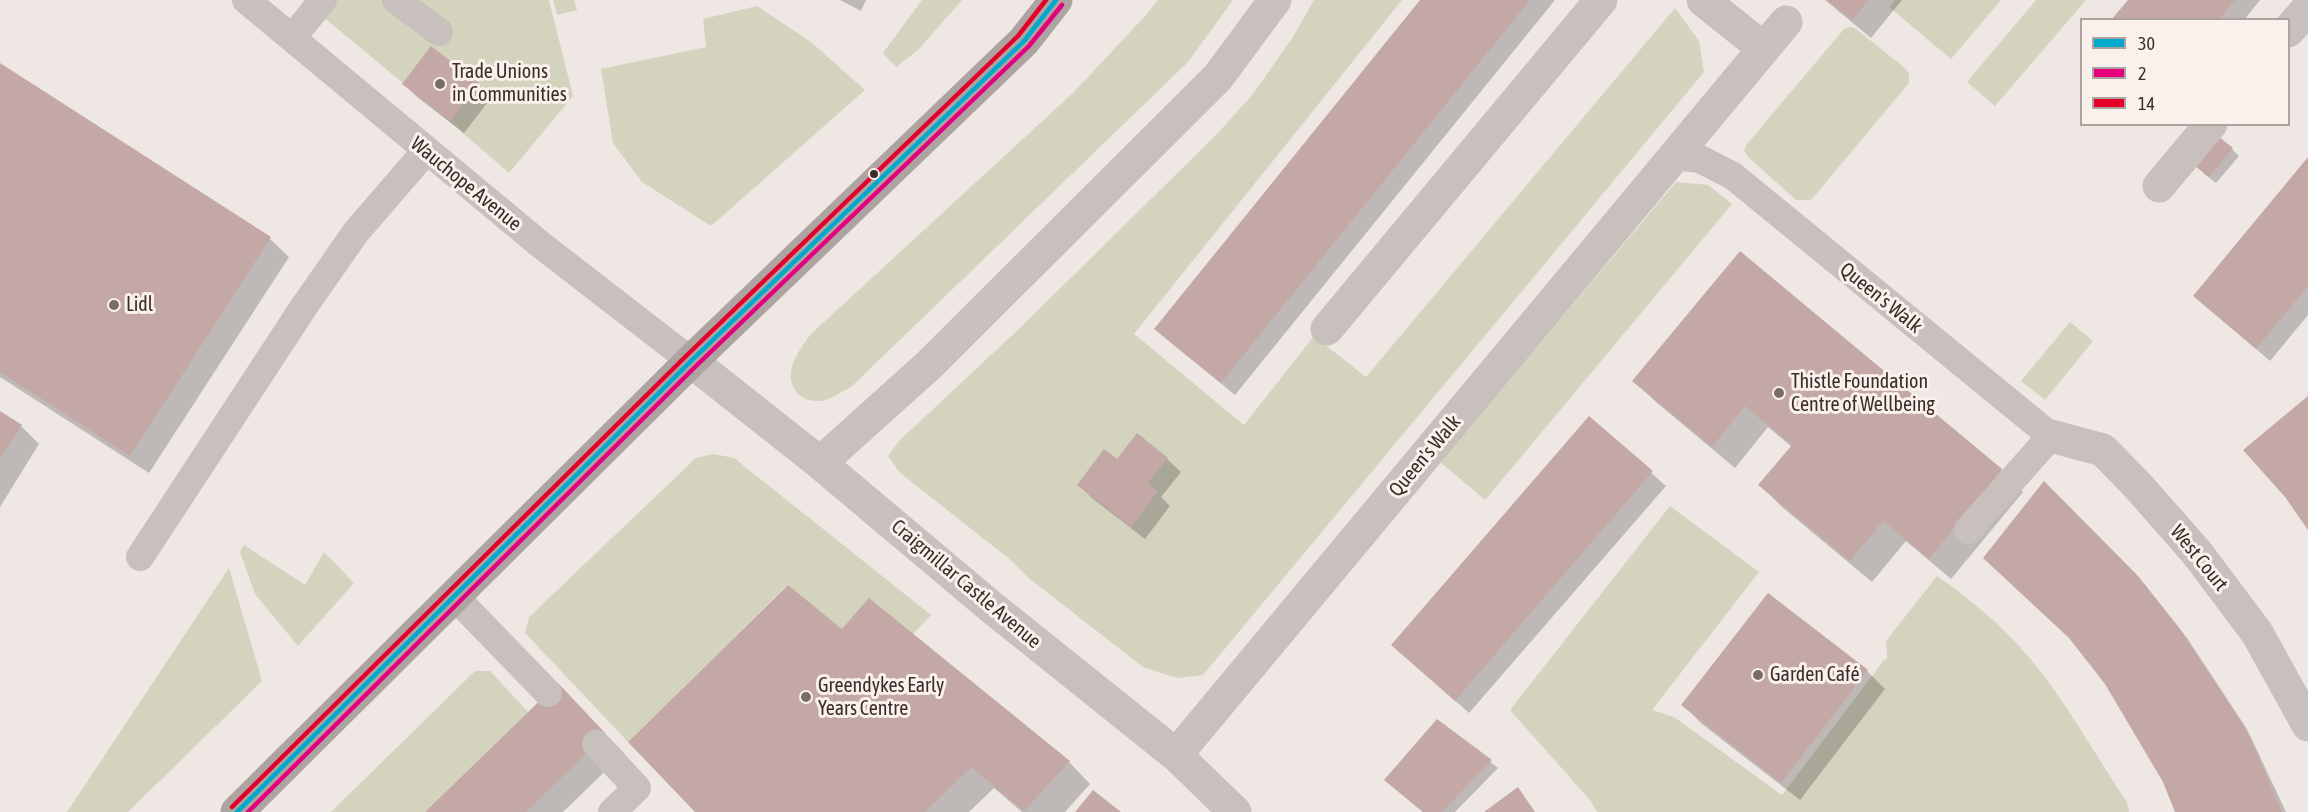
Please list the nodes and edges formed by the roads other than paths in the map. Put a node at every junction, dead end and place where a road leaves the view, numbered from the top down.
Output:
1 (246, 0) edge
2 (323, 0) edge
3 (396, 0) edge
4 (1056, 0) edge
5 (1275, 0) edge
6 (1601, 0) edge
7 (1703, 0) edge
8 (2308, 8) edge
9 (1786, 22) dead end
10 (2290, 30) edge
11 (439, 32) dead end
12 (292, 38) junction
13 (1763, 48) junction
14 (2209, 126) edge
15 (426, 151) junction
16 (1674, 156) junction
17 (2159, 186) dead end
18 (1327, 329) dead end
19 (691, 361) junction
20 (2051, 436) junction
21 (820, 463) junction
22 (1968, 530) dead end
23 (140, 557) dead end
24 (455, 597) junction
25 (548, 693) dead end
26 (2308, 725) edge
27 (596, 744) dead end
28 (1176, 755) junction
29 (237, 812) edge
30 (612, 812) edge
31 (1235, 812) edge

1 - 12 lane, Wauchope Avenue
2 - 12 lane
3 - 11 lane
4 - 19 main road
5 - 21 street
6 - 18 street
7 - 13 street
8 - 10 street
9 - 13 street, Queen's Walk
12 - 15 lane, Wauchope Avenue
13 - 16 street, Queen's Walk
14 - 17 street
15 - 19 lane, Wauchope Avenue
15 - 23 lane
16 - 20 lane, Queen's Walk
16 - 28 street, Queen's Walk
19 - 21 street, Craigmillar Castle Avenue
19 - 24 main road
20 - 22 lane
20 - 26 street, West Court
21 - 28 street, Craigmillar Castle Avenue
24 - 25 lane
24 - 29 main road
27 - 30 lane
28 - 31 street, Craigmillar Castle Avenue

